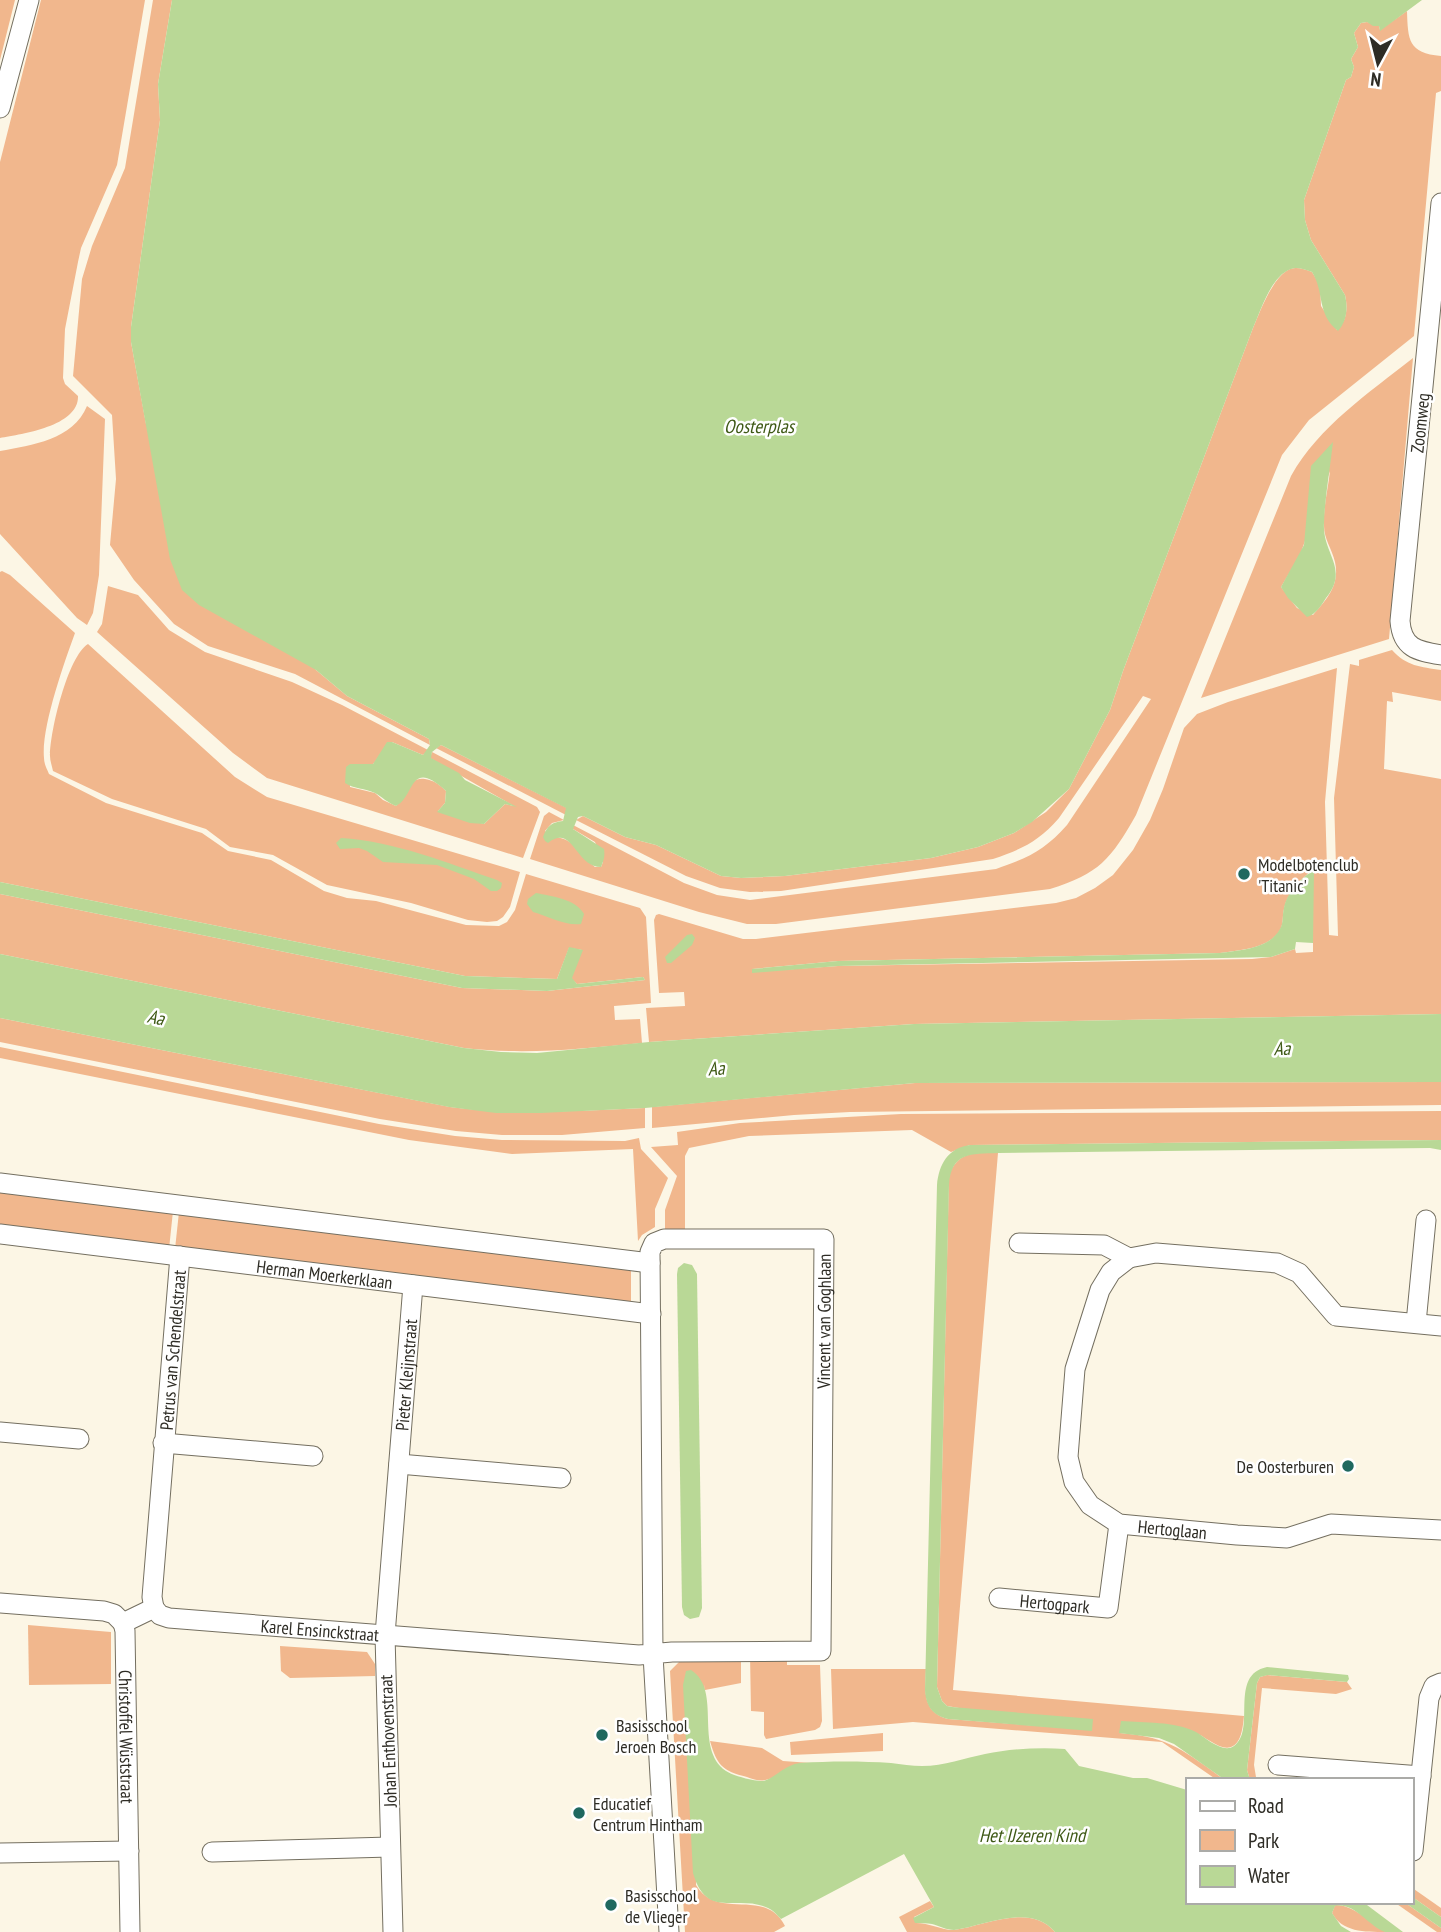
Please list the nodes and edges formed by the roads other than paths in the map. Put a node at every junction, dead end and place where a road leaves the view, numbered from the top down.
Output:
1 (29, 0) edge
2 (0, 108) edge
3 (1441, 204) edge
4 (1441, 655) edge
5 (0, 1183) edge
6 (1426, 1220) dead end
7 (0, 1234) edge
8 (1019, 1243) dead end
9 (180, 1256) junction
10 (1129, 1258) junction
11 (650, 1263) junction
12 (413, 1285) junction
13 (651, 1314) junction
14 (1416, 1323) junction
15 (1441, 1326) edge
16 (0, 1432) edge
17 (79, 1439) dead end
18 (163, 1443) junction
19 (313, 1456) dead end
20 (399, 1464) junction
21 (561, 1478) dead end
22 (1119, 1524) junction
23 (1441, 1530) edge
24 (999, 1598) dead end
25 (0, 1603) edge
26 (153, 1608) junction
27 (123, 1623) junction
28 (386, 1635) junction
29 (653, 1655) junction
30 (1441, 1683) edge
31 (1278, 1765) dead end
32 (1421, 1776) junction
33 (390, 1847) junction
34 (129, 1851) junction
35 (1413, 1851) edge
36 (212, 1852) dead end
37 (0, 1853) edge
38 (130, 1932) edge
39 (393, 1932) edge
40 (669, 1932) edge

1 - 2 street
3 - 4 street, Zoomweg
5 - 11 street
6 - 14 street
7 - 9 street, Herman Moerkerklaan
8 - 10 street
9 - 12 street, Herman Moerkerklaan
9 - 18 street, Petrus van Schendelstraat
10 - 14 street
10 - 22 street, Hertoglaan
11 - 13 street
11 - 29 street, Vincent van Goghlaan
12 - 13 street, Herman Moerkerklaan
12 - 20 street, Pieter Kleijnstraat
13 - 29 street
14 - 15 street
16 - 17 street
18 - 19 street, Petrus van Schendelstraat
18 - 26 street, Petrus van Schendelstraat
20 - 21 street
20 - 28 street, Pieter Kleijnstraat
22 - 23 street, Hertoglaan
22 - 24 street, Hertogpark
25 - 27 street
26 - 27 street
26 - 28 street, Karel Ensinckstraat
27 - 34 street, Christoffel Wüststraat
28 - 29 street, Karel Ensinckstraat
28 - 33 street, Johan Enthovenstraat
29 - 40 street
30 - 32 street
31 - 32 street
32 - 35 street
33 - 36 street
33 - 39 street, Johan Enthovenstraat
34 - 37 street
34 - 38 street, Christoffel Wüststraat

